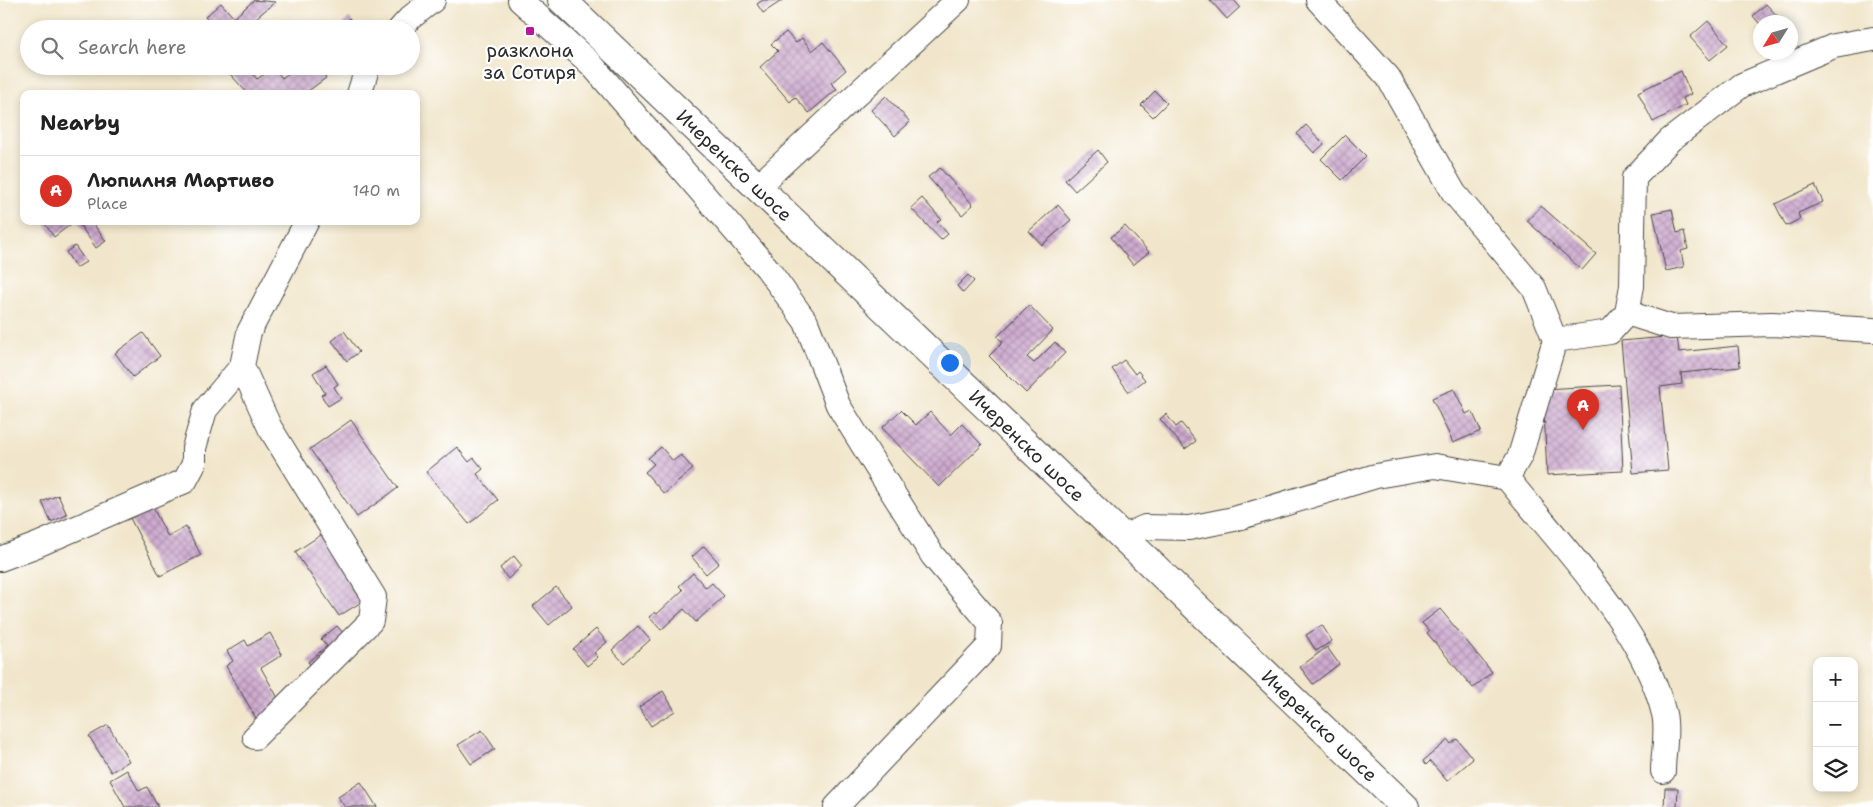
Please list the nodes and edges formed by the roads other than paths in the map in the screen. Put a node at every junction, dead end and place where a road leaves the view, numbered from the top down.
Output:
1 (433, 0) edge
2 (520, 0) edge
3 (562, 0) edge
4 (958, 0) edge
5 (1318, 0) edge
6 (408, 20) edge
7 (1873, 39) edge
8 (365, 75) edge
9 (360, 90) edge
10 (757, 186) junction
11 (305, 225) edge
12 (1627, 313) junction
13 (1873, 330) edge
14 (1554, 340) junction
15 (242, 366) junction
16 (1507, 478) junction
17 (1123, 537) junction
18 (0, 559) edge
19 (255, 737) dead end
20 (1663, 772) dead end
21 (836, 807) edge
22 (1405, 807) edge

1 - 6 street
2 - 21 street
3 - 10 street, Ичеренско шосе
4 - 10 street
5 - 14 street
7 - 12 street
8 - 9 street
10 - 17 street, Ичеренско шосе
11 - 15 street
12 - 13 street
12 - 14 street
14 - 16 street
15 - 18 street
15 - 19 street
16 - 17 street
16 - 20 street
17 - 22 street, Ичеренско шосе

